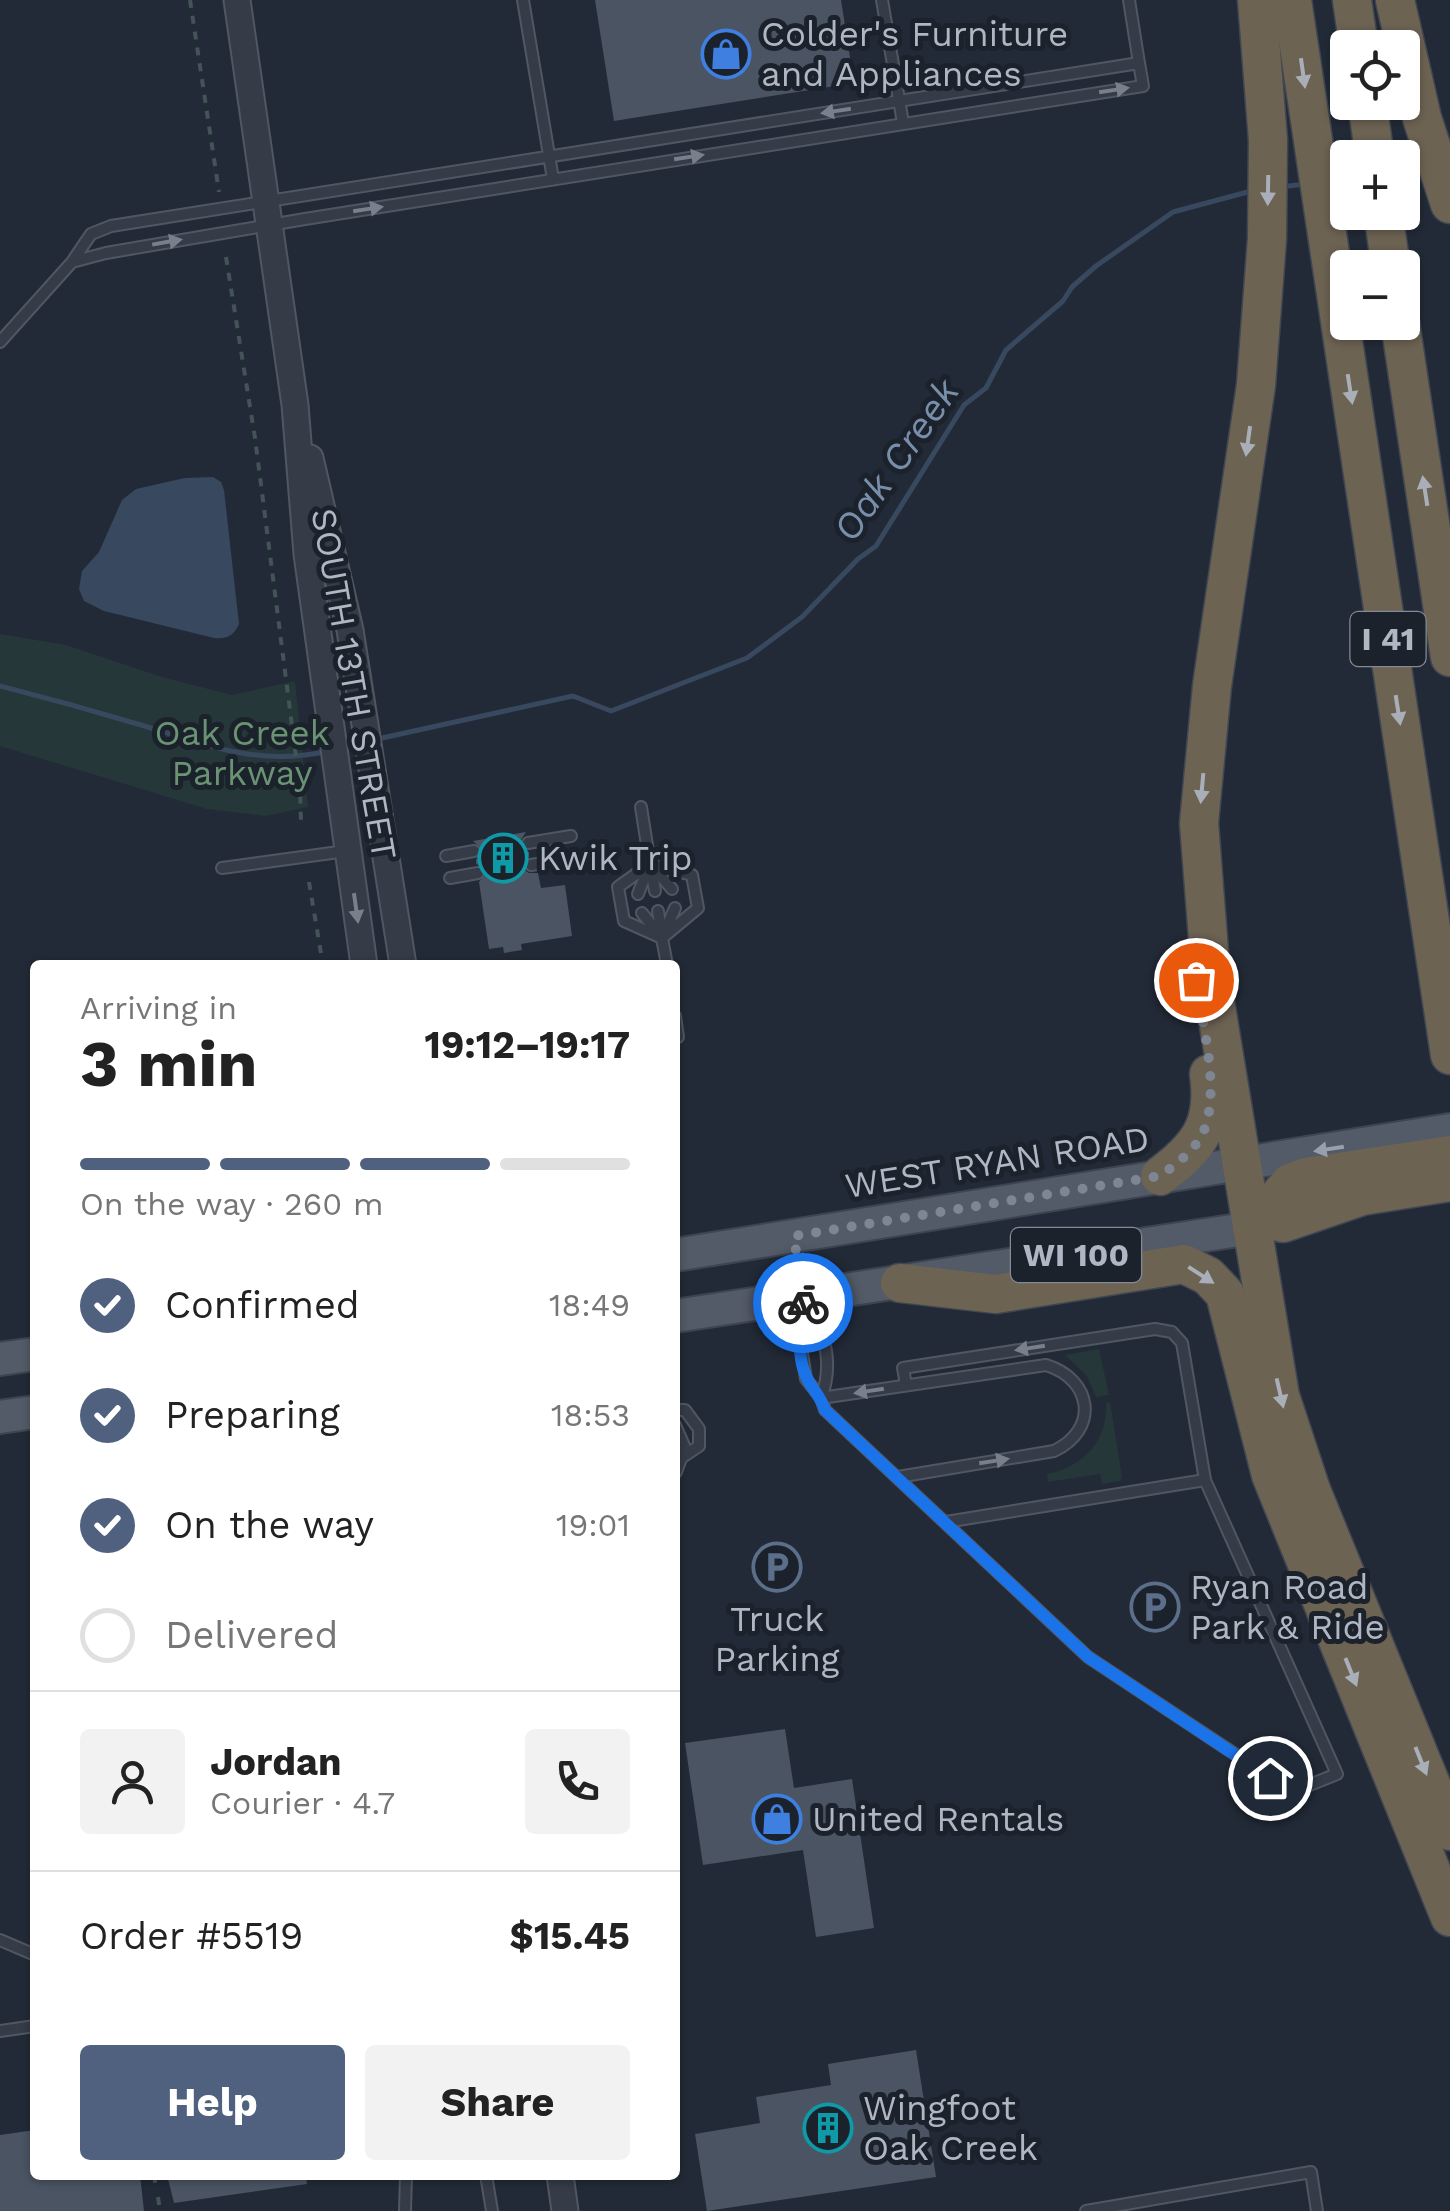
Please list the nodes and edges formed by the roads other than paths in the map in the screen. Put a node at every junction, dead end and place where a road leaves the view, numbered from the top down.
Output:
1 (237, 0) edge
2 (522, 0) edge
3 (882, 0) edge
4 (1129, 0) edge
5 (1257, 0) edge
6 (1292, 0) edge
7 (1352, 0) edge
8 (1395, 0) edge
9 (1356, 30) edge
10 (1139, 62) junction
11 (899, 100) junction
12 (903, 123) junction
13 (550, 156) junction
14 (553, 179) junction
15 (1450, 204) edge
16 (270, 213) junction
17 (72, 262) junction
18 (1403, 340) edge
19 (0, 342) edge
20 (296, 404) junction
21 (1450, 657) edge
22 (641, 807) dead end
23 (571, 836) dead end
24 (528, 843) dead end
25 (348, 850) junction
26 (474, 852) dead end
27 (446, 856) dead end
28 (574, 858) dead end
29 (1200, 858) junction
30 (650, 864) junction
31 (531, 865) dead end
32 (222, 868) dead end
33 (478, 873) dead end
34 (450, 878) dead end
35 (672, 889) dead end
36 (655, 891) dead end
37 (638, 894) dead end
38 (676, 908) dead end
39 (658, 911) dead end
40 (642, 913) dead end
41 (662, 938) junction
42 (363, 960) edge
43 (402, 960) edge
44 (666, 960) edge
45 (1450, 1054) edge
46 (1450, 1130) edge
47 (1241, 1163) junction
48 (1436, 1173) edge
49 (1160, 1176) junction
50 (1268, 1225) junction
51 (794, 1236) junction
52 (680, 1254) edge
53 (900, 1282) junction
54 (804, 1296) junction
55 (680, 1315) edge
56 (30, 1355) edge
57 (0, 1359) edge
58 (906, 1385) junction
59 (821, 1398) junction
60 (680, 1410) edge
61 (680, 1436) edge
62 (681, 1458) joint
63 (898, 1478) junction
64 (1205, 1480) junction
65 (946, 1522) junction
66 (1450, 1831) edge
67 (1450, 1917) edge
68 (0, 1940) edge
69 (30, 1953) edge
70 (30, 2027) edge
71 (0, 2031) edge
72 (406, 2180) edge
73 (487, 2180) edge
74 (561, 2180) edge
75 (406, 2211) edge
76 (492, 2211) edge
77 (565, 2211) edge
78 (1086, 2211) edge
79 (1317, 2211) edge

1 - 16 street, SOUTH 13TH STREET
2 - 13 lane
3 - 11 lane
4 - 10 lane
5 -> 29 highway
6 -> 45 highway, I 41
7 - 9 highway
8 - 15 highway
10 - 11 lane
12 -> 10 lane
11 - 12 lane
11 -> 13 lane
14 -> 12 lane
13 - 14 lane
13 - 16 lane
16 -> 14 lane
17 -> 16 lane
16 - 17 lane
16 - 20 street, SOUTH 13TH STREET
17 - 19 lane
21 -> 18 highway, I 41
20 - 25 street, SOUTH 13TH STREET
20 - 43 street, SOUTH 13TH STREET
22 - 30 lane
23 - 24 lane
25 - 32 lane
25 -> 42 street, SOUTH 13TH STREET
26 - 27 lane
28 - 31 lane
29 - 47 highway
29 - 49 highway
30 - 35 lane
30 - 36 lane
30 - 37 lane
30 - 41 lane
30 - 41 lane
33 - 34 lane
38 - 41 lane
39 - 41 lane
40 - 41 lane
41 - 44 lane
46 - 48 main road, WEST RYAN ROAD / WI 100
48 -> 47 main road, WEST RYAN ROAD / WI 100
47 - 49 main road, WEST RYAN ROAD / WI 100
47 - 50 highway
48 - 50 highway
49 - 51 main road, WEST RYAN ROAD / WI 100
50 - 53 main road, WI 100
50 -> 66 highway
51 - 52 main road, WEST RYAN ROAD / WI 100
51 - 54 lane
53 - 54 main road, WI 100
53 -> 67 highway
54 - 55 main road, WI 100
54 - 59 lane
54 - 59 lane
56 - 57 main road
58 -> 59 lane
63 -> 58 lane
64 -> 58 lane
59 - 63 lane
60 - 62 lane
61 - 62 lane
63 - 65 lane
64 - 65 lane
64 - 65 lane
68 - 69 lane
70 - 71 lane
72 - 75 lane
73 - 76 lane
74 - 77 street
78 - 79 lane

